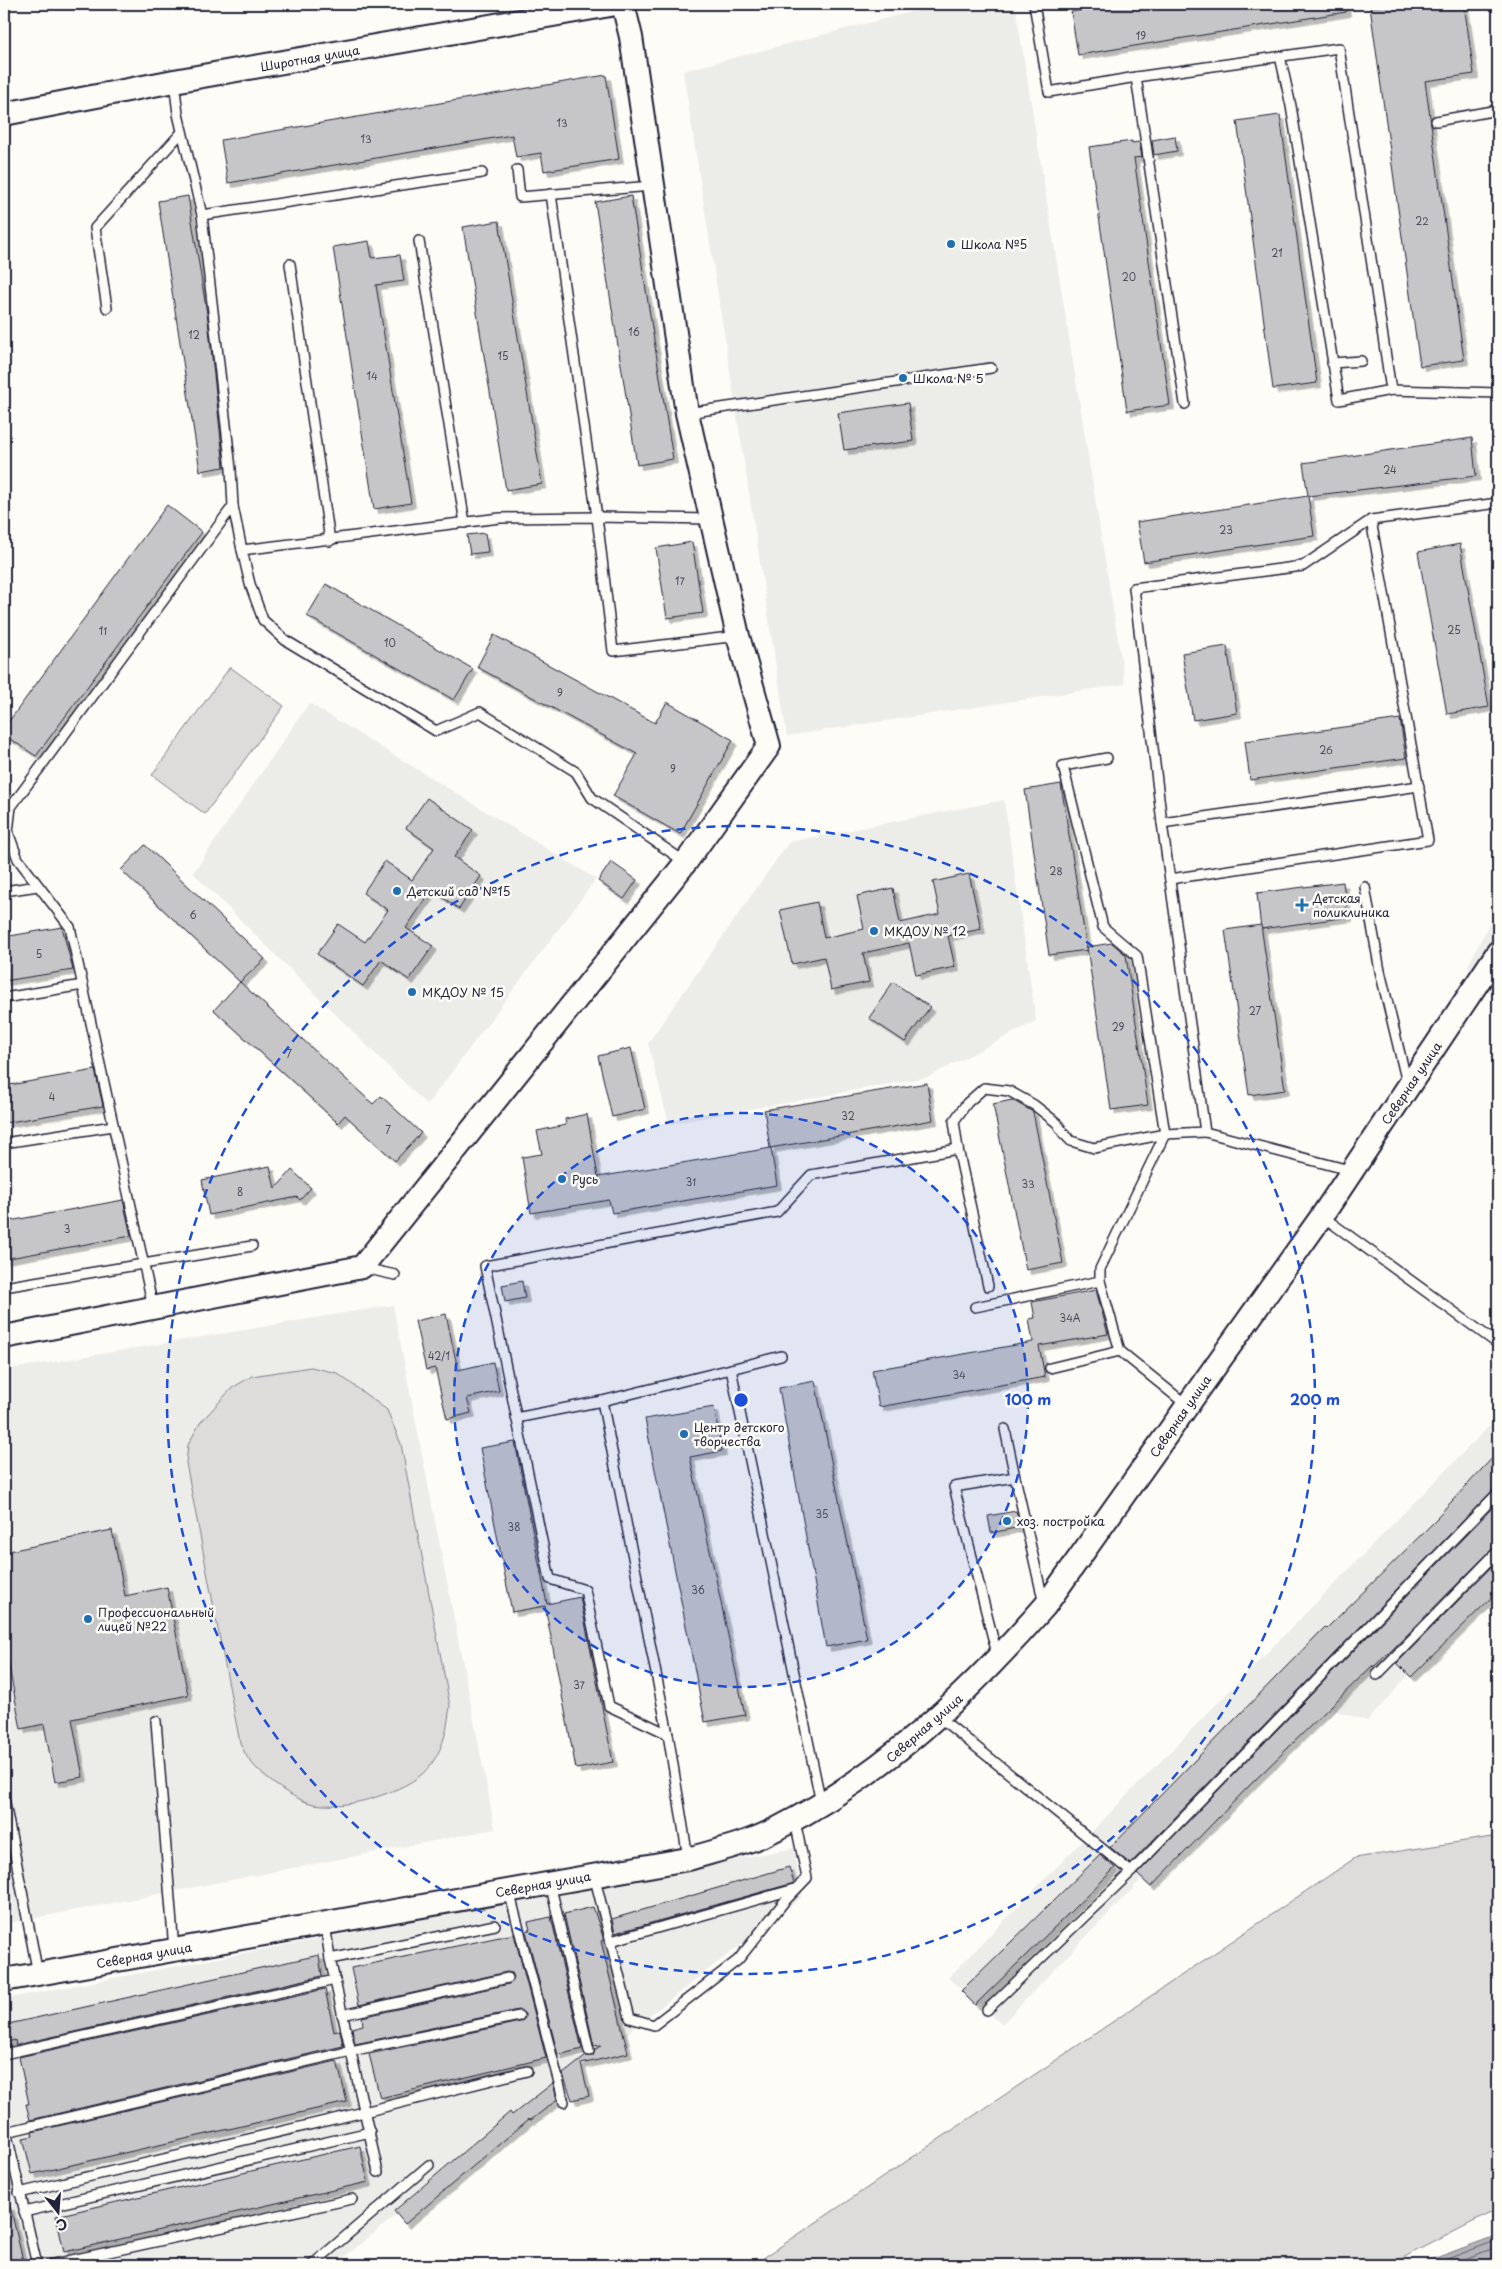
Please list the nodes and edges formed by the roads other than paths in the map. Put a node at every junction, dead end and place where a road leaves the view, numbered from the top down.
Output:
1 (616, 4) edge
2 (623, 4) edge
3 (1034, 4) edge
4 (1280, 56) junction
5 (1136, 77) junction
6 (174, 81) junction
7 (1498, 110) edge
8 (4, 114) edge
9 (1436, 121) dead end
10 (182, 132) junction
11 (517, 170) dead end
12 (482, 173) dead end
13 (653, 186) junction
14 (551, 194) junction
15 (202, 216) junction
16 (419, 241) dead end
17 (290, 264) dead end
18 (107, 308) dead end
19 (1361, 360) dead end
20 (1332, 363) junction
21 (991, 368) dead end
22 (1391, 390) junction
23 (1498, 393) edge
24 (1185, 404) dead end
25 (687, 413) junction
26 (1498, 503) edge
27 (233, 506) junction
28 (597, 516) junction
29 (710, 519) junction
30 (1371, 520) junction
31 (465, 523) junction
32 (330, 541) junction
33 (242, 550) junction
34 (738, 636) junction
35 (1107, 758) dead end
36 (1418, 786) junction
37 (1162, 823) junction
38 (6, 831) edge
39 (686, 862) junction
40 (1170, 879) junction
41 (38, 886) junction
42 (1365, 887) dead end
43 (4, 891) edge
44 (1498, 952) edge
45 (83, 985) junction
46 (4, 998) edge
47 (1408, 1088) junction
48 (114, 1126) junction
49 (1205, 1132) junction
50 (1165, 1134) junction
51 (4, 1144) edge
52 (958, 1149) junction
53 (1353, 1171) junction
54 (1322, 1216) junction
55 (252, 1246) dead end
56 (143, 1263) junction
57 (362, 1267) junction
58 (395, 1275) dead end
59 (1100, 1281) junction
60 (988, 1286) dead end
61 (4, 1287) edge
62 (975, 1307) dead end
63 (153, 1308) junction
64 (4, 1337) edge
65 (1498, 1344) edge
66 (1120, 1351) junction
67 (780, 1356) dead end
68 (1050, 1368) dead end
69 (731, 1369) junction
70 (602, 1401) junction
71 (1188, 1406) junction
72 (516, 1418) junction
73 (1004, 1428) dead end
74 (1015, 1477) junction
75 (1498, 1493) edge
76 (1498, 1551) edge
77 (1044, 1606) junction
78 (998, 1659) junction
79 (1377, 1674) dead end
80 (939, 1716) junction
81 (156, 1721) dead end
82 (668, 1734) junction
83 (4, 1798) edge
84 (822, 1805) junction
85 (794, 1819) junction
86 (688, 1858) junction
87 (1131, 1872) junction
88 (594, 1875) junction
89 (550, 1883) junction
90 (795, 1889) junction
91 (508, 1890) junction
92 (325, 1923) junction
93 (495, 1925) dead end
94 (611, 1941) junction
95 (174, 1950) junction
96 (330, 1959) junction
97 (38, 1974) junction
98 (508, 1978) dead end
99 (4, 1980) edge
100 (336, 1980) junction
101 (987, 2010) dead end
102 (342, 2015) junction
103 (518, 2016) dead end
104 (351, 2051) junction
105 (590, 2051) dead end
106 (4, 2054) edge
107 (527, 2071) dead end
108 (564, 2102) dead end
109 (364, 2112) junction
110 (4, 2122) edge
111 (6, 2132) junction
112 (370, 2132) junction
113 (429, 2165) dead end
114 (378, 2172) dead end
115 (19, 2193) junction
116 (352, 2199) dead end
117 (24, 2212) junction
118 (37, 2265) edge
119 (49, 2265) edge
120 (312, 2265) edge

1 - 6 street, Широтная улица
2 - 13 street
3 - 5 lane
4 - 5 lane
4 - 20 lane
4 - 22 lane
5 - 24 lane
6 - 8 street, Широтная улица
6 - 10 lane
7 - 9 lane
10 - 15 lane
10 - 18 lane
11 - 14 lane
12 - 15 lane
13 - 14 lane
13 - 25 street
14 - 28 lane
15 - 27 lane
16 - 31 lane
17 - 32 lane
19 - 20 lane
20 - 22 lane
21 - 25 lane
22 - 23 lane
25 - 29 street
26 - 30 lane
27 - 33 lane
27 - 38 lane
28 - 29 lane
28 - 31 lane
28 - 34 lane
29 - 34 street
30 - 36 lane
30 - 37 lane
31 - 32 lane
32 - 33 lane
33 - 39 lane
34 - 39 street
35 - 50 lane
36 - 37 lane
36 - 40 lane
37 - 40 lane
38 - 41 lane
39 - 57 street
40 - 49 lane
41 - 43 lane
41 - 45 lane
42 - 47 lane
44 - 47 street, Северная улица
45 - 46 lane
45 - 48 lane
47 - 53 street, Северная улица
48 - 51 lane
48 - 56 lane
49 - 50 lane
49 - 53 lane
50 - 52 lane
50 - 59 lane
52 - 60 lane
52 - 72 lane
53 - 54 street, Северная улица
54 - 65 lane
54 - 71 street, Северная улица
55 - 56 lane
56 - 61 lane
56 - 63 lane
57 - 58 lane
57 - 63 street
59 - 62 lane
59 - 66 lane
63 - 64 street
66 - 68 lane
66 - 71 lane
67 - 69 lane
69 - 70 lane
69 - 84 lane
70 - 72 lane
70 - 82 lane
71 - 77 street, Северная улица
72 - 82 lane
73 - 74 lane
74 - 77 lane
74 - 78 lane
75 - 87 lane
76 - 79 lane
77 - 78 street, Северная улица
78 - 80 street, Северная улица
80 - 84 street, Северная улица
80 - 87 lane
81 - 95 lane
82 - 86 lane
83 - 97 lane
84 - 85 street, Северная улица
85 - 86 street, Северная улица
85 - 90 lane
86 - 88 street, Северная улица
87 - 101 lane
88 - 89 street, Северная улица
88 - 94 lane
89 - 91 street, Северная улица
89 - 105 lane
90 - 94 lane
90 - 94 lane
91 - 92 street, Северная улица
91 - 108 lane
92 - 95 street, Северная улица
92 - 96 lane
93 - 96 lane
95 - 97 street, Северная улица
96 - 100 lane
97 - 99 street, Северная улица
98 - 102 lane
100 - 102 lane
100 - 106 lane
102 - 104 lane
103 - 104 lane
104 - 109 lane
104 - 111 lane
107 - 109 lane
109 - 112 lane
109 - 115 lane
110 - 111 lane
111 - 115 lane
112 - 114 lane
112 - 117 lane
113 - 120 lane
115 - 117 lane
116 - 119 lane
117 - 118 lane

